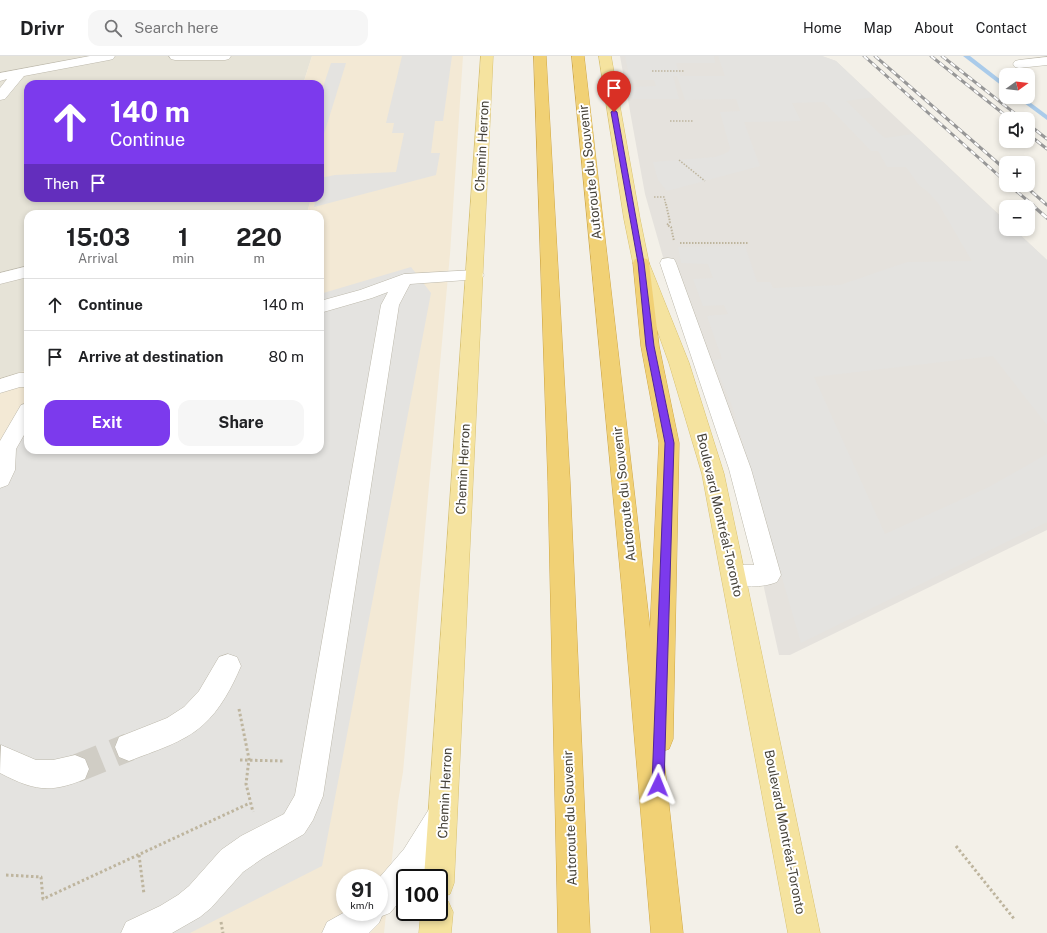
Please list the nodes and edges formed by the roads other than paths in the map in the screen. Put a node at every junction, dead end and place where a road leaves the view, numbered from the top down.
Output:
1 (109, 56) edge
2 (175, 56) edge
3 (225, 56) edge
4 (487, 56) edge
5 (578, 56) edge
6 (605, 56) edge
7 (539, 59) edge
8 (1047, 61) edge
9 (1019, 64) dead end
10 (20, 73) junction
11 (0, 77) edge
12 (0, 96) edge
13 (641, 263) junction
14 (668, 263) dead end
15 (24, 272) edge
16 (475, 275) junction
17 (0, 279) edge
18 (404, 279) junction
19 (324, 306) edge
20 (24, 380) edge
21 (0, 386) edge
22 (24, 417) edge
23 (0, 479) edge
24 (734, 575) junction
25 (228, 666) dead end
26 (129, 747) tunnel mouth
27 (1, 759) dead end
28 (75, 769) tunnel mouth
29 (444, 811) junction
30 (656, 832) junction
31 (440, 869) edge
32 (388, 892) edge
33 (359, 921) edge
34 (437, 921) edge
35 (143, 930) edge
36 (338, 933) edge
37 (436, 933) edge
38 (574, 933) edge
39 (667, 933) edge
40 (804, 933) edge

1 - 10 street
2 - 3 street
4 - 16 main road, Chemin Herron
5 - 30 highway, Autoroute du Souvenir
6 - 13 main road, Boulevard Montréal-Toronto
7 - 38 highway, Autoroute du Souvenir
8 - 9 street
10 - 11 street
10 - 12 street
13 - 24 main road, Boulevard Montréal-Toronto
13 - 30 highway
14 - 24 street
15 - 17 street
16 - 18 street
16 - 29 main road, Chemin Herron
18 - 19 street
18 - 35 street
20 - 21 street
22 - 23 street
24 - 40 main road, Boulevard Montréal-Toronto
25 - 26 street
27 - 28 street
29 - 31 main road, Chemin Herron
29 - 32 street
30 - 39 highway, Autoroute du Souvenir
33 - 36 street
34 - 37 main road

